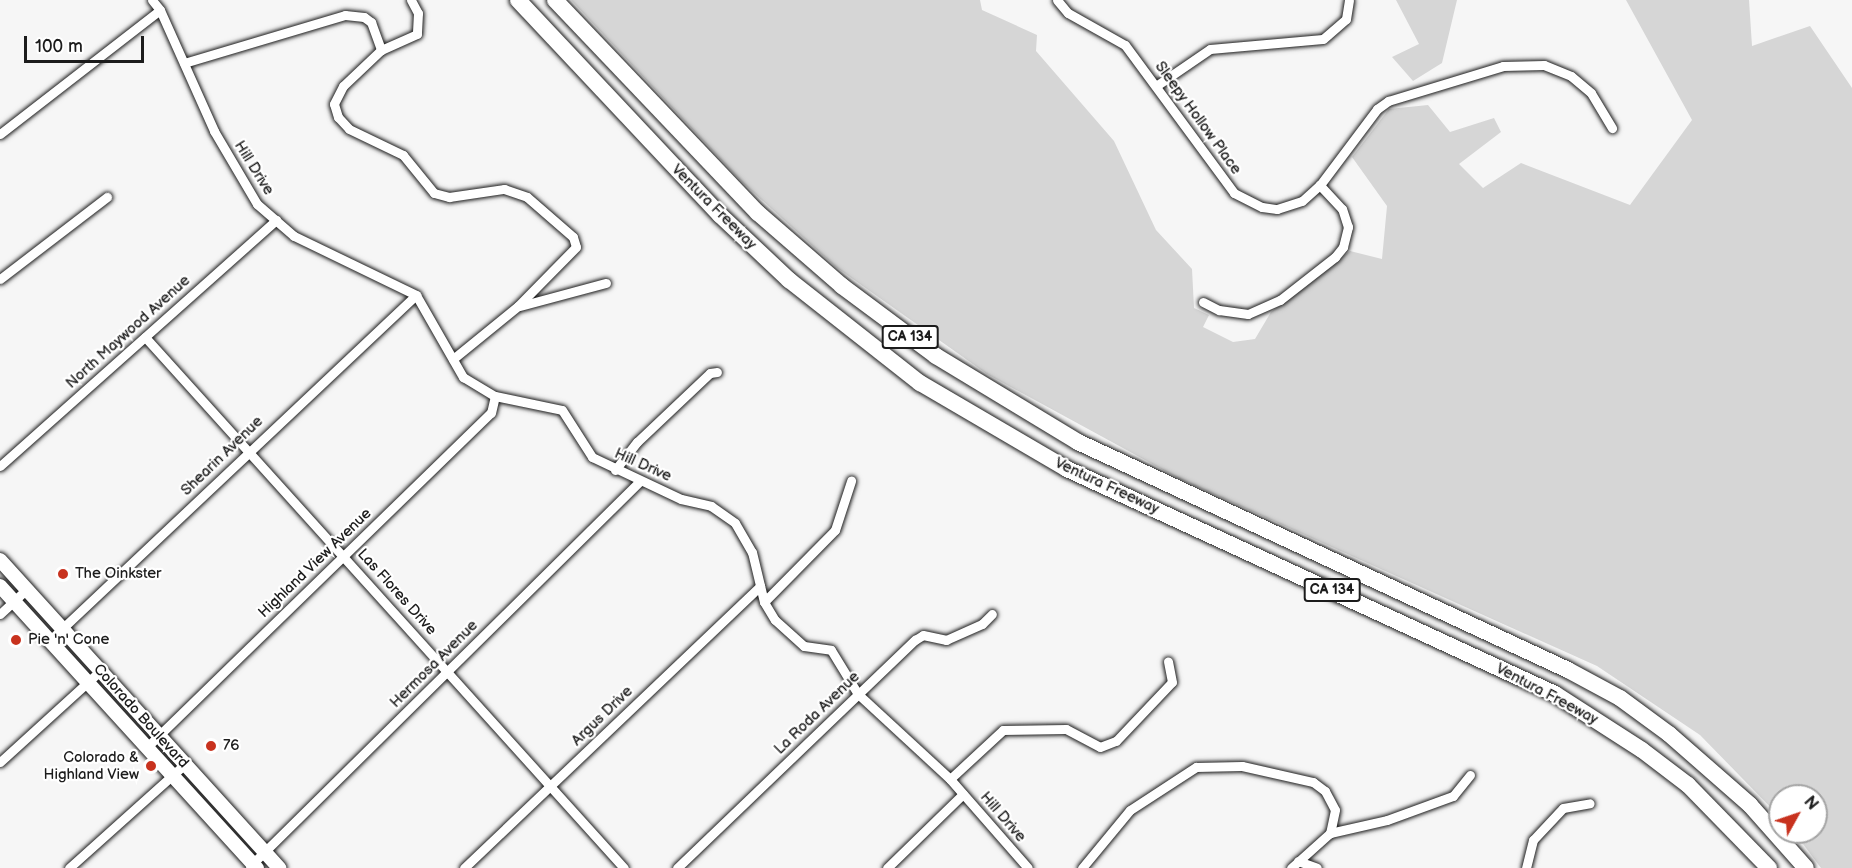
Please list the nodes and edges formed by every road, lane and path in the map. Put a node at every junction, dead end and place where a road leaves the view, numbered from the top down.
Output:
1 (152, 0) edge
2 (411, 0) edge
3 (518, 0) edge
4 (543, 0) edge
5 (555, 0) edge
6 (1057, 0) edge
7 (1349, 0) edge
8 (160, 10) junction
9 (381, 50) junction
10 (184, 63) junction
11 (1156, 86) junction
12 (1612, 128) dead end
13 (0, 134) edge
14 (1320, 185) junction
15 (107, 197) dead end
16 (276, 220) junction
17 (0, 279) edge
18 (606, 283) dead end
19 (416, 295) junction
20 (1203, 302) dead end
21 (518, 306) junction
22 (145, 338) junction
23 (870, 346) junction
24 (453, 359) junction
25 (717, 372) dead end
26 (495, 396) junction
27 (249, 451) junction
28 (0, 466) edge
29 (615, 470) junction
30 (851, 481) dead end
31 (640, 482) junction
32 (344, 556) junction
33 (0, 560) edge
34 (1344, 567) junction
35 (0, 585) edge
36 (760, 586) junction
37 (26, 590) junction
38 (14, 602) junction
39 (764, 602) junction
40 (0, 614) edge
41 (992, 614) dead end
42 (62, 630) junction
43 (49, 641) junction
44 (1168, 661) dead end
45 (100, 671) junction
46 (448, 671) junction
47 (88, 682) junction
48 (858, 694) junction
49 (159, 736) junction
50 (147, 747) junction
51 (0, 762) edge
52 (185, 764) junction
53 (1706, 765) junction
54 (172, 775) junction
55 (1470, 775) dead end
56 (950, 779) junction
57 (550, 785) junction
58 (963, 794) junction
59 (1590, 803) dead end
60 (1330, 834) junction
61 (265, 852) junction
62 (1294, 865) edge
63 (253, 867) edge
64 (69, 868) edge
65 (279, 868) edge
66 (464, 868) edge
67 (624, 868) edge
68 (677, 868) edge
69 (887, 868) edge
70 (1028, 868) edge
71 (1082, 868) edge
72 (1317, 868) edge
73 (1526, 868) edge
74 (1769, 868) edge
75 (1780, 868) edge
76 (1796, 868) edge
77 (1806, 868) edge

1 - 8 street, Hill Drive
2 - 9 street
3 - 23 highway, Ventura Freeway / CA 134
4 - 34 highway
5 - 34 highway, Ventura Freeway / CA 134
6 - 11 street, Sleepy Hollow Place
7 - 11 street
8 - 10 street, Hill Drive
8 - 13 street
9 - 10 street
9 - 21 street
10 - 16 street, Hill Drive
11 - 14 street, Sleepy Hollow Place
12 - 14 street, Sleepy Hollow Place
14 - 20 street
15 - 17 street
16 - 19 street, Hill Drive
16 - 22 street, North Maywood Avenue
18 - 21 street
19 - 24 street, Hill Drive
19 - 27 street, Shearin Avenue
21 - 24 street
22 - 27 street, Las Flores Drive
22 - 28 street, North Maywood Avenue
23 - 74 highway, Ventura Freeway / CA 134
23 - 75 highway
24 - 26 street, Hill Drive
25 - 29 street
26 - 29 street, Hill Drive
26 - 32 street, Highland View Avenue
27 - 32 street, Las Flores Drive
27 - 42 street, Shearin Avenue
29 - 31 street, Hill Drive
30 - 39 street
31 - 36 street, Hill Drive
31 - 46 street, Hermosa Avenue
32 - 46 street, Las Flores Drive
32 - 49 street, Highland View Avenue
33 - 37 main road, Colorado Boulevard
34 - 53 highway, Ventura Freeway / CA 134
35 - 38 main road, Colorado Boulevard
36 - 39 street, Hill Drive
36 - 57 street, Argus Drive
37 - 38 street
37 - 42 main road, Colorado Boulevard
38 - 40 street
38 - 43 main road, Colorado Boulevard
39 - 48 street, Hill Drive
41 - 48 street, La Roda Avenue
42 - 43 street, Shearin Avenue
42 - 45 main road, Colorado Boulevard
43 - 47 main road, Colorado Boulevard
44 - 56 street
45 - 47 street
45 - 49 main road, Colorado Boulevard
46 - 57 street, Las Flores Drive
46 - 61 street, Hermosa Avenue
47 - 50 main road, Colorado Boulevard
47 - 51 street
48 - 56 street, Hill Drive
48 - 68 street, La Roda Avenue
49 - 50 street, Highland View Avenue
49 - 52 main road, Colorado Boulevard
50 - 54 main road, Colorado Boulevard
52 - 54 street
52 - 61 main road, Colorado Boulevard
53 - 76 highway
53 - 77 highway, Ventura Freeway / CA 134
54 - 63 main road, Colorado Boulevard
54 - 64 street
55 - 60 street
56 - 58 street, Hill Drive
57 - 66 street, Argus Drive
57 - 67 street, Las Flores Drive
58 - 69 street
58 - 70 street, Hill Drive
59 - 73 street
60 - 62 street
60 - 71 street
61 - 63 street, Hermosa Avenue
61 - 65 main road, Colorado Boulevard
62 - 72 street

